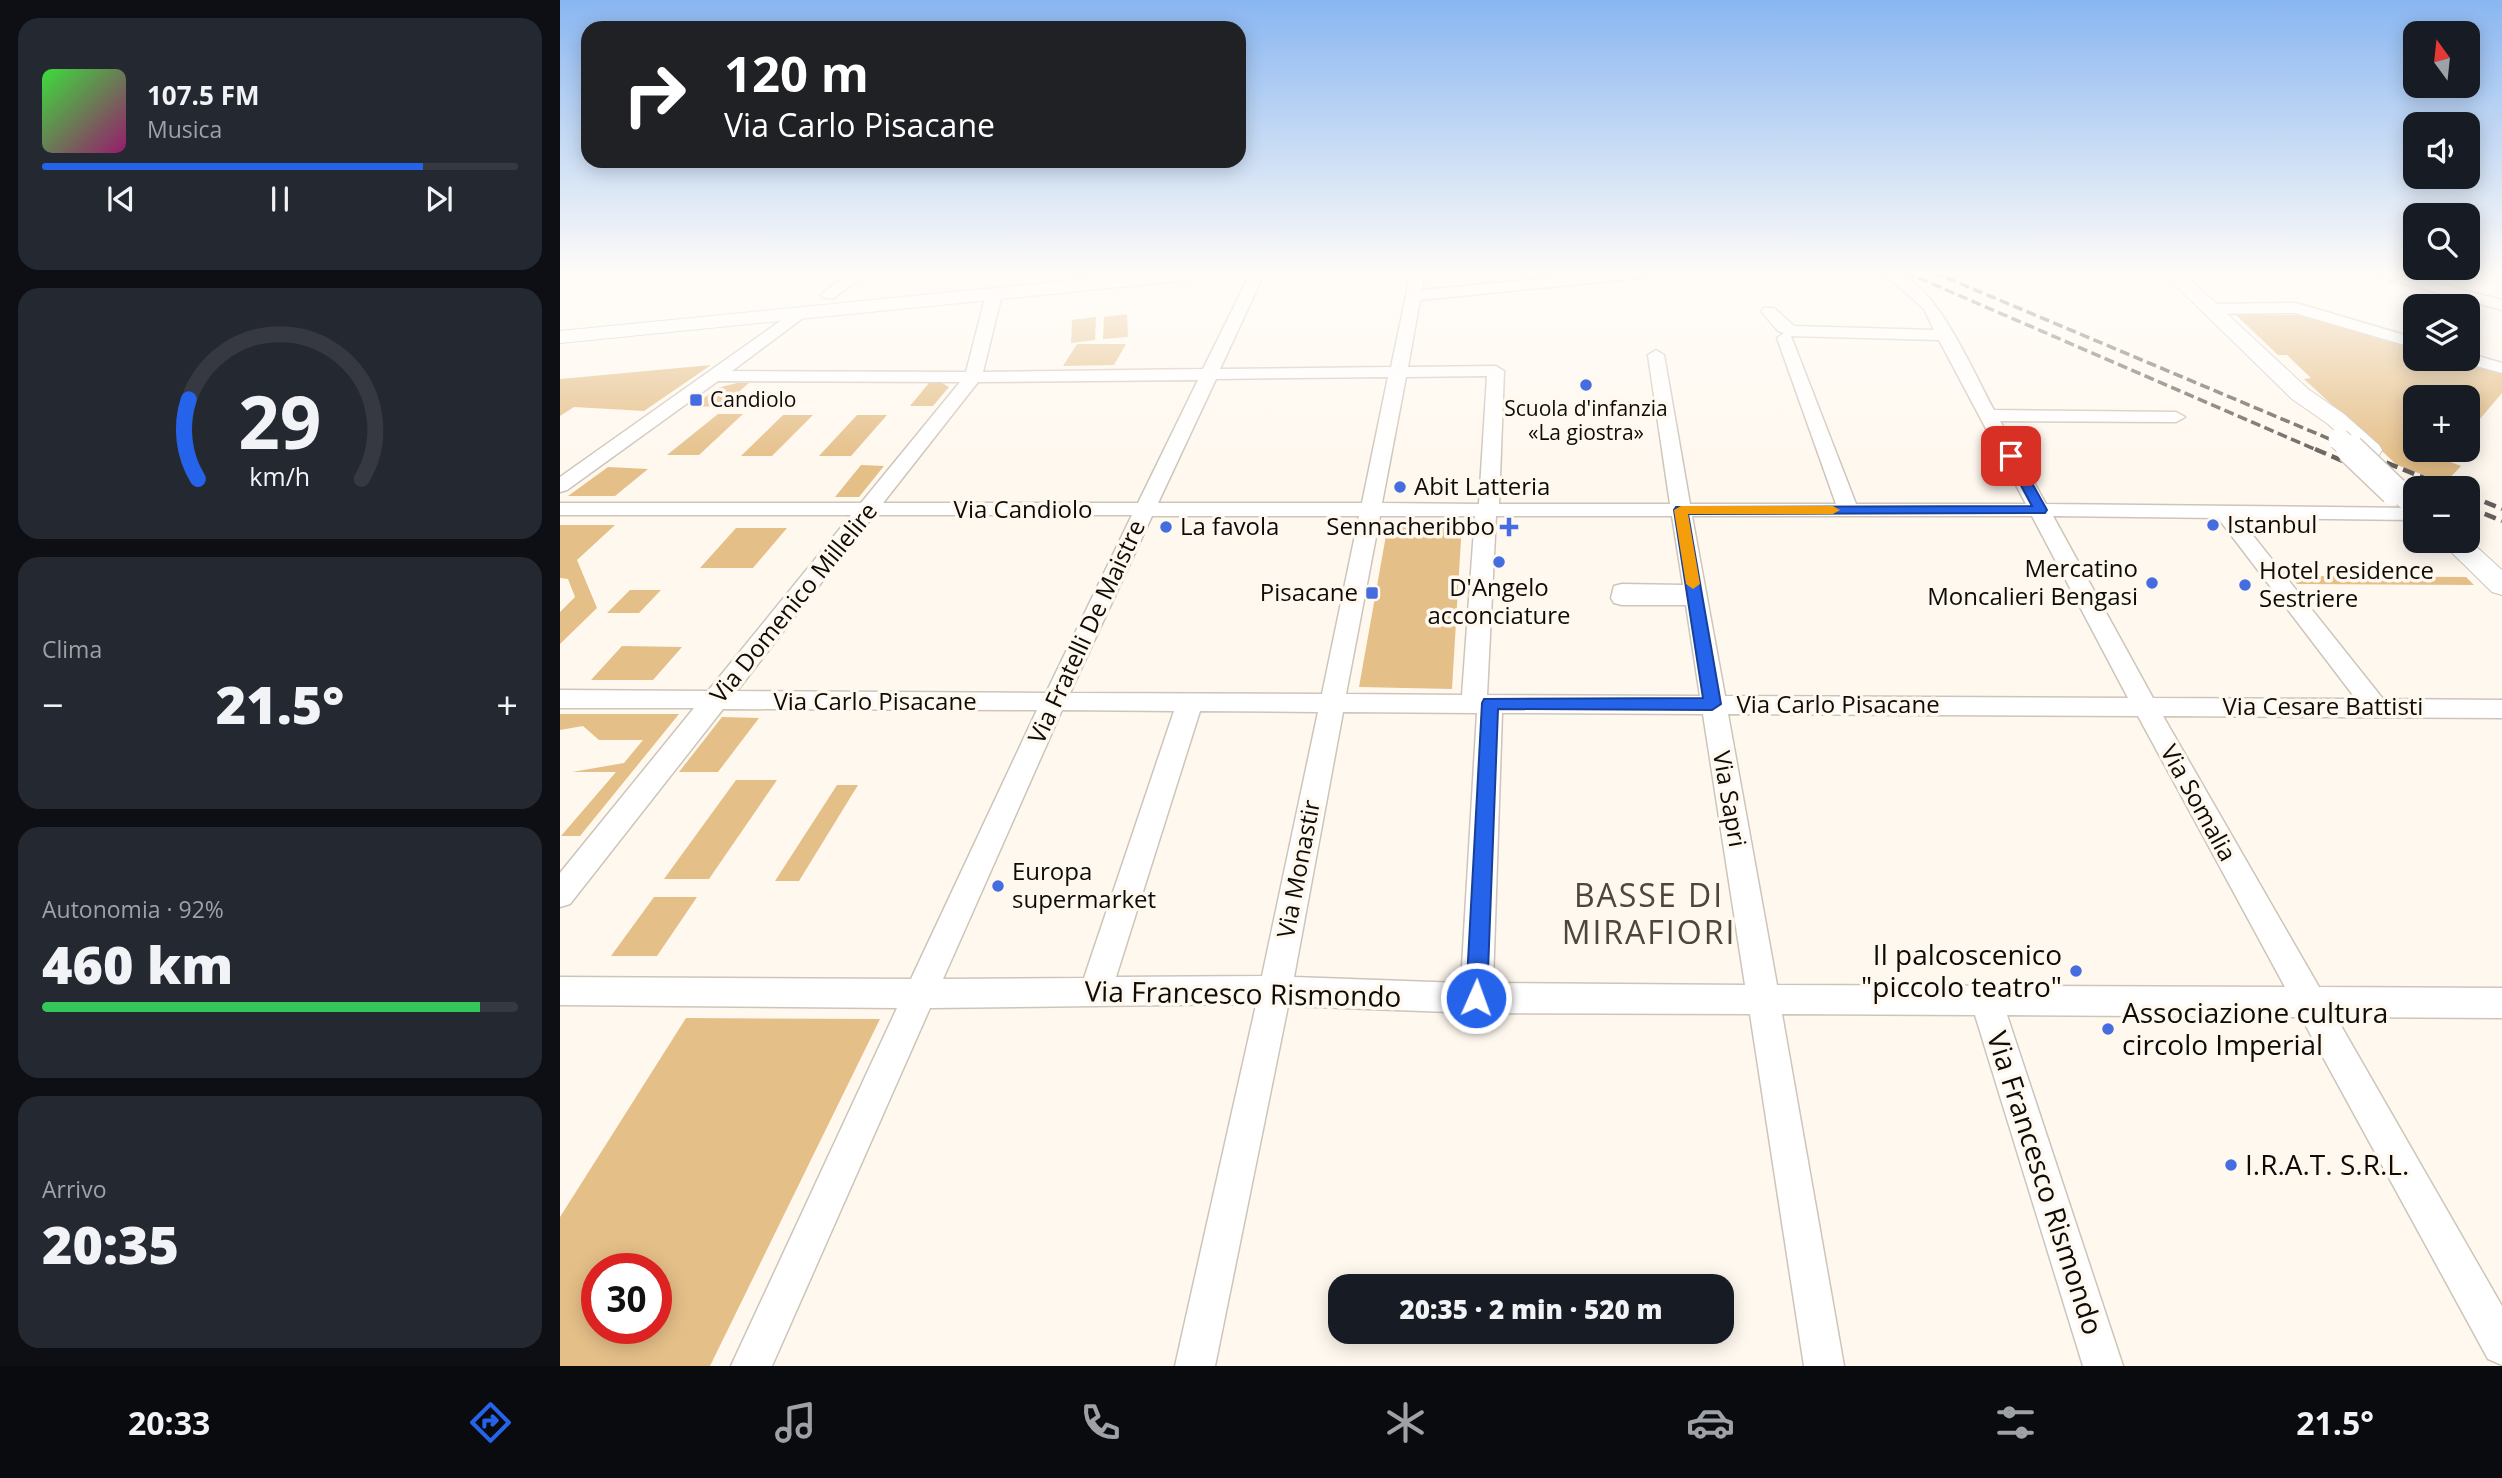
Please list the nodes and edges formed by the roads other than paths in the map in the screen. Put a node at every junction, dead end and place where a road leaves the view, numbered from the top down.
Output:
1 (1945, 335) edge
2 (770, 336) edge
3 (983, 336) edge
4 (1228, 336) edge
5 (1404, 336) edge
6 (2238, 336) edge
7 (1785, 338) dead end
8 (1656, 355) dead end
9 (2480, 362) edge
10 (2502, 368) edge
11 (1397, 372) junction
12 (1209, 375) junction
13 (715, 376) junction
14 (973, 377) junction
15 (2300, 394) junction
16 (1989, 415) junction
17 (2176, 417) dead end
18 (560, 486) edge
19 (2403, 491) edge
20 (2403, 493) edge
21 (560, 509) edge
22 (1144, 509) junction
23 (1681, 510) junction
24 (1847, 510) junction
25 (2040, 510) junction
26 (867, 511) junction
27 (1370, 511) junction
28 (1487, 511) junction
29 (2223, 512) junction
30 (2403, 514) edge
31 (2468, 553) edge
32 (2502, 586) edge
33 (560, 699) edge
34 (716, 701) junction
35 (1053, 702) junction
36 (1191, 702) junction
37 (1332, 702) junction
38 (1482, 703) junction
39 (1712, 704) junction
40 (2145, 706) junction
41 (2375, 707) junction
42 (2502, 709) edge
43 (560, 895) edge
44 (1275, 990) junction
45 (560, 991) edge
46 (1095, 992) junction
47 (919, 994) junction
48 (1476, 998) junction
49 (1765, 998) junction
50 (1986, 1000) junction
51 (2310, 1003) junction
52 (2502, 1003) edge
53 (2502, 1345) edge
54 (751, 1366) edge
55 (1195, 1366) edge
56 (1824, 1366) edge
57 (2103, 1366) edge

1 - 16 street, Via Somalia
2 - 13 street
3 - 14 street, Via Domenico Millelire
4 - 12 street, Via Fratelli De Maistre
5 - 11 street, Via Monastir
6 - 15 main road
7 - 24 street
8 - 23 street, Via Sapri
9 - 10 street
11 - 12 street
11 - 27 street, Via Monastir
11 - 28 street
12 - 14 street
12 - 22 street, Via Fratelli De Maistre
13 - 14 street
13 - 18 street
14 - 26 street, Via Domenico Millelire
15 - 19 main road
15 - 20 main road, bridge
16 - 17 street
16 - 25 street, Via Somalia
21 - 26 street, Via Candiolo
22 - 26 street, Via Candiolo
22 - 27 street, Via Candiolo
22 - 35 street, Via Fratelli De Maistre
23 - 24 street, Via Candiolo
23 - 28 street, Via Candiolo
23 - 39 street, Via Sapri
24 - 25 street, Via Candiolo
25 - 29 street, Via Candiolo
25 - 40 street, Via Somalia
26 - 34 street, Via Domenico Millelire
27 - 28 street, Via Candiolo
27 - 37 street, Via Monastir
28 - 38 street
29 - 30 street, Via Candiolo
29 - 41 street
31 - 32 main road
33 - 34 street, Via Carlo Pisacane
34 - 35 street, Via Carlo Pisacane
34 - 43 street, Via Domenico Millelire
35 - 36 street, Via Carlo Pisacane
35 - 47 street, Via Fratelli De Maistre
36 - 37 street, Via Carlo Pisacane
36 - 46 street
37 - 38 street, Via Carlo Pisacane
37 - 44 street, Via Monastir
38 - 39 street, Via Carlo Pisacane
38 - 48 street
39 - 40 street, Via Carlo Pisacane
39 - 49 street, Via Sapri
40 - 41 street, Via Cesare Battisti
40 - 51 street, Via Somalia
41 - 42 street, Via Cesare Battisti
44 - 46 street, Via Francesco Rismondo
44 - 48 street, Via Francesco Rismondo
44 - 55 street, Via Monastir
45 - 47 street, Via Francesco Rismondo
46 - 47 street, Via Francesco Rismondo
47 - 54 street
48 - 49 street, Via Francesco Rismondo
49 - 50 street, Via Francesco Rismondo
49 - 56 street, Via Sapri
50 - 51 street, Via Francesco Rismondo
50 - 57 street, Via Francesco Rismondo
51 - 52 street, Via Francesco Rismondo
51 - 53 street, Via Somalia

